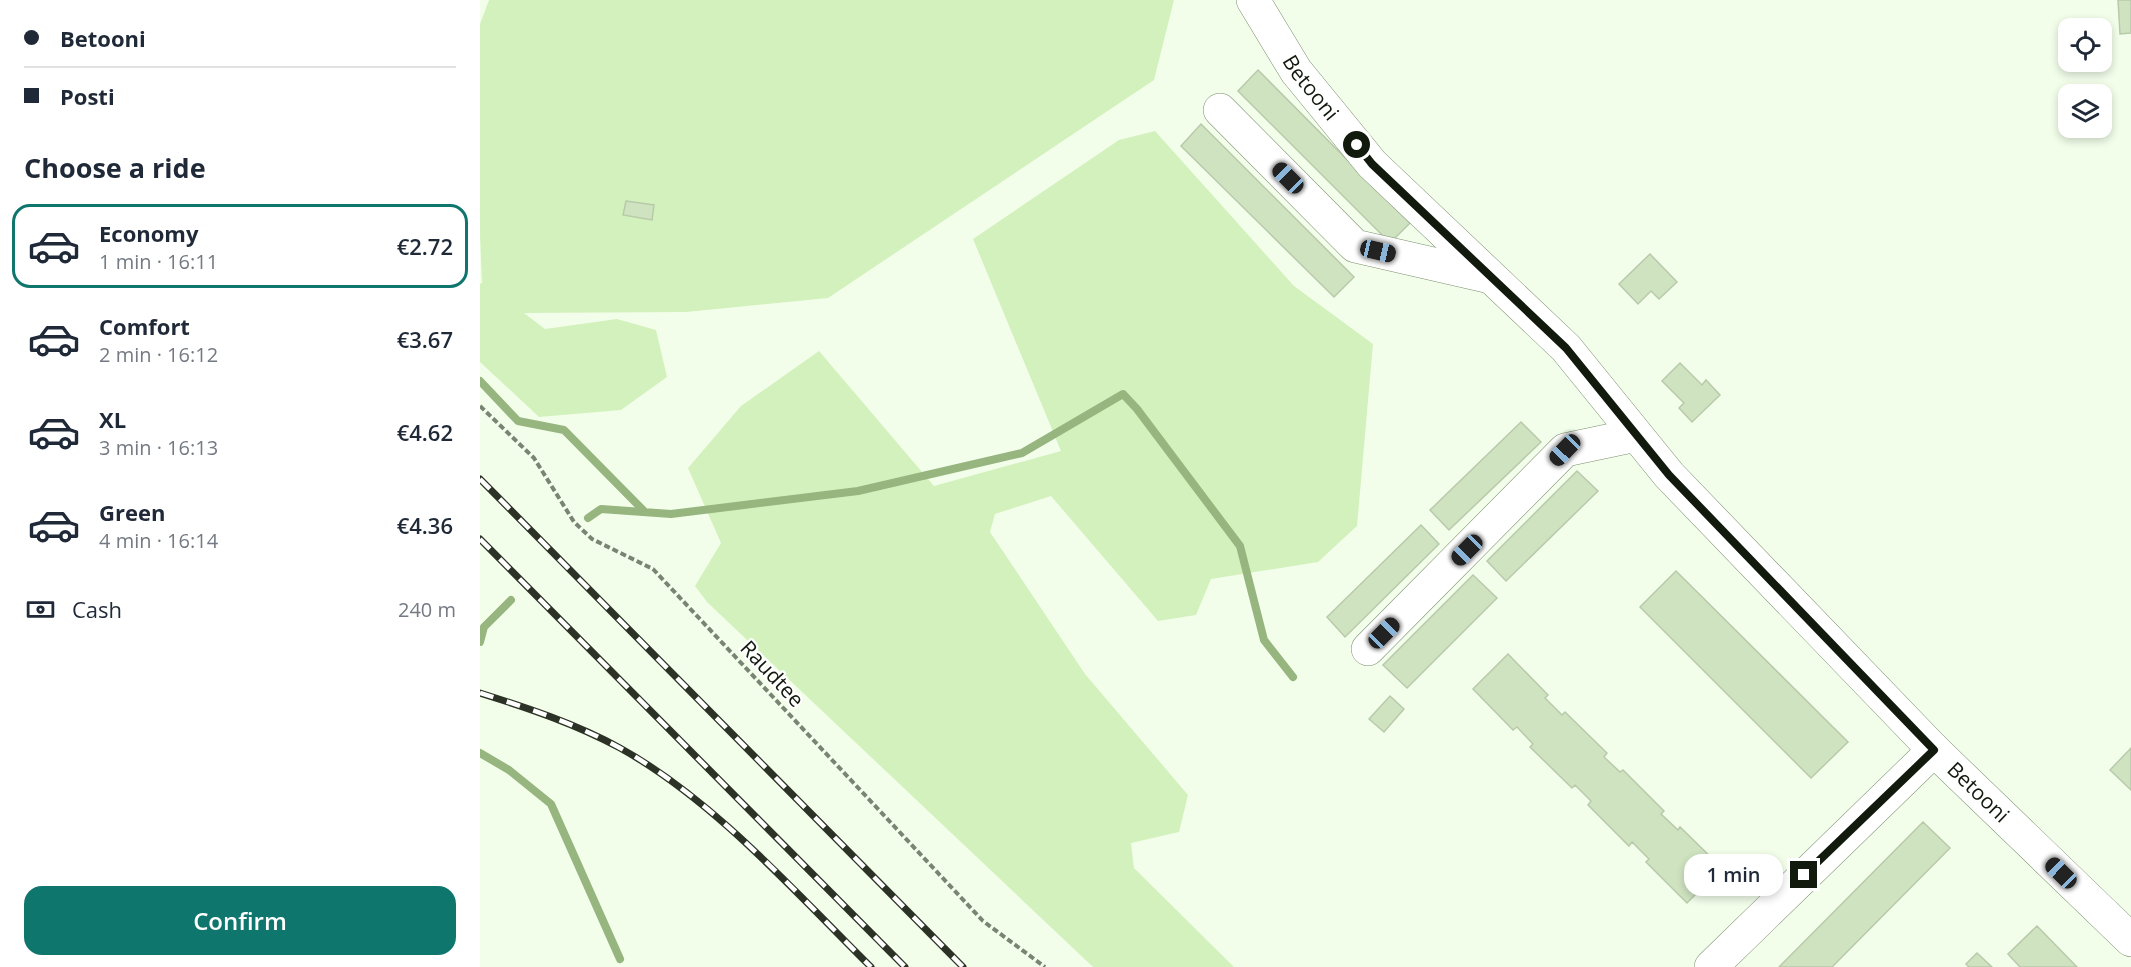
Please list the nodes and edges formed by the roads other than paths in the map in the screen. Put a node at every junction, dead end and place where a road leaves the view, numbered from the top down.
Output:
1 (1253, 0) edge
2 (1220, 110) dead end
3 (1492, 277) junction
4 (1636, 435) junction
5 (1368, 650) dead end
6 (1934, 750) junction
7 (2131, 940) edge
8 (1711, 967) edge

1 - 3 street, Betooni
2 - 3 street
3 - 4 street, Betooni
4 - 5 street
4 - 6 street, Betooni
6 - 7 street, Betooni
6 - 8 street

